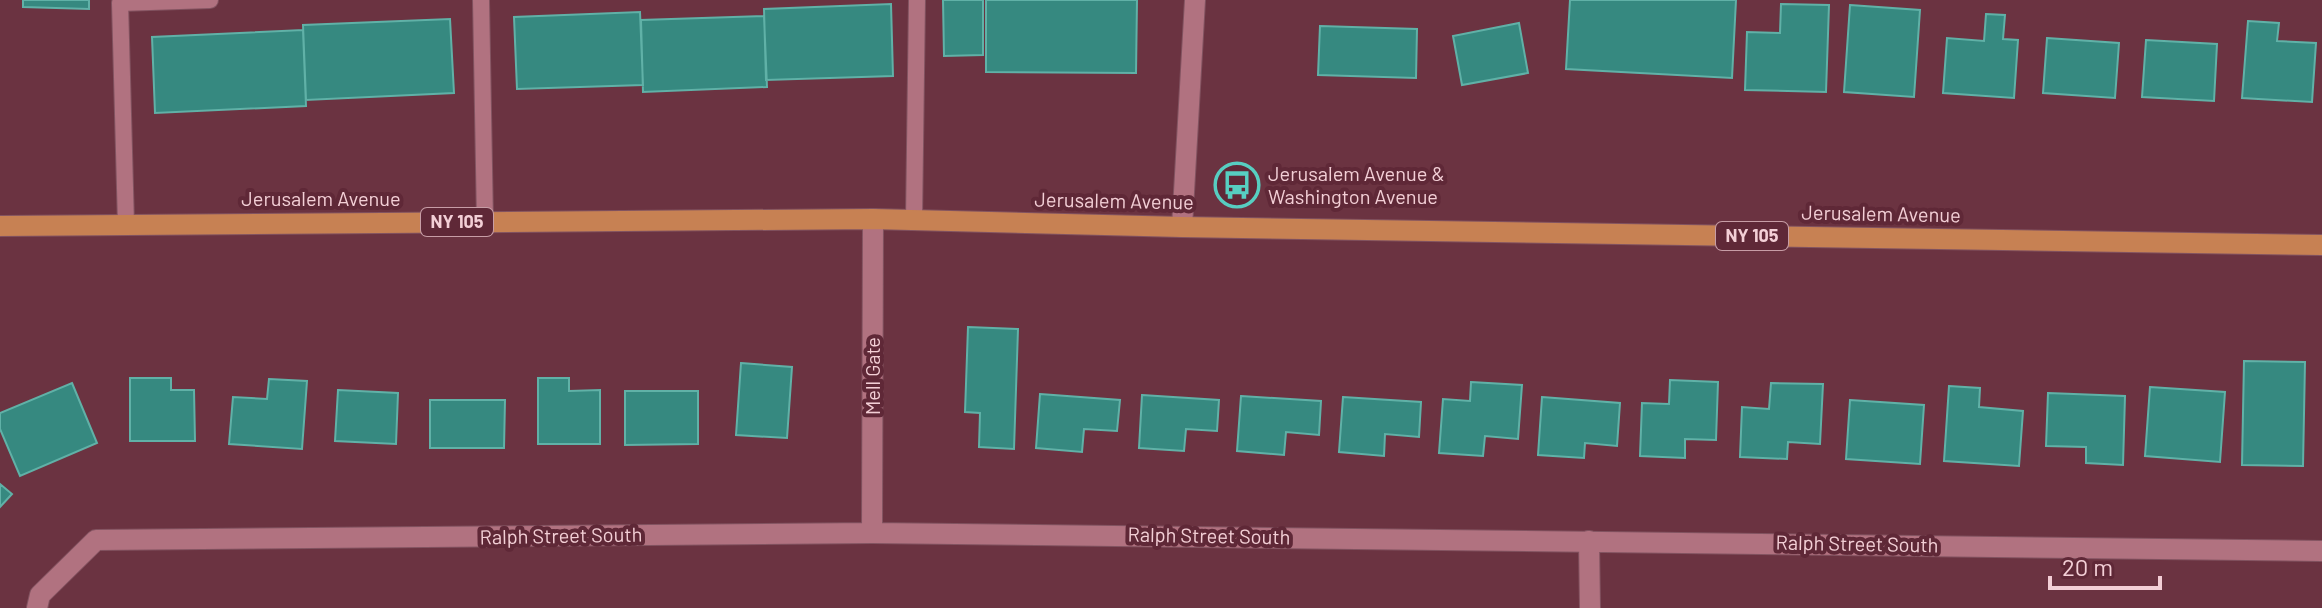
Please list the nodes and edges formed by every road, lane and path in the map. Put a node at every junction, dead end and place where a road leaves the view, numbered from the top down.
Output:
1 (210, 0) edge
2 (481, 0) edge
3 (917, 0) edge
4 (1195, 0) edge
5 (873, 219) junction
6 (914, 220) junction
7 (485, 222) junction
8 (126, 225) junction
9 (0, 226) edge
10 (1182, 227) junction
11 (2322, 245) edge
12 (872, 533) junction
13 (1589, 541) junction
14 (2322, 551) edge
15 (37, 608) edge
16 (1590, 608) edge

1 - 8 lane
2 - 7 lane
3 - 6 lane
4 - 10 street
5 - 6 main road, Jerusalem Avenue / NY 105
5 - 7 main road, Jerusalem Avenue / NY 105
5 - 12 street, Mell Gate
6 - 10 main road, Jerusalem Avenue / NY 105
7 - 8 main road, Jerusalem Avenue / NY 105
8 - 9 main road, Jerusalem Avenue / NY 105
10 - 11 main road, Jerusalem Avenue / NY 105
12 - 13 street, Ralph Street South
12 - 15 street, Ralph Street South
13 - 14 street, Ralph Street South
13 - 16 street

